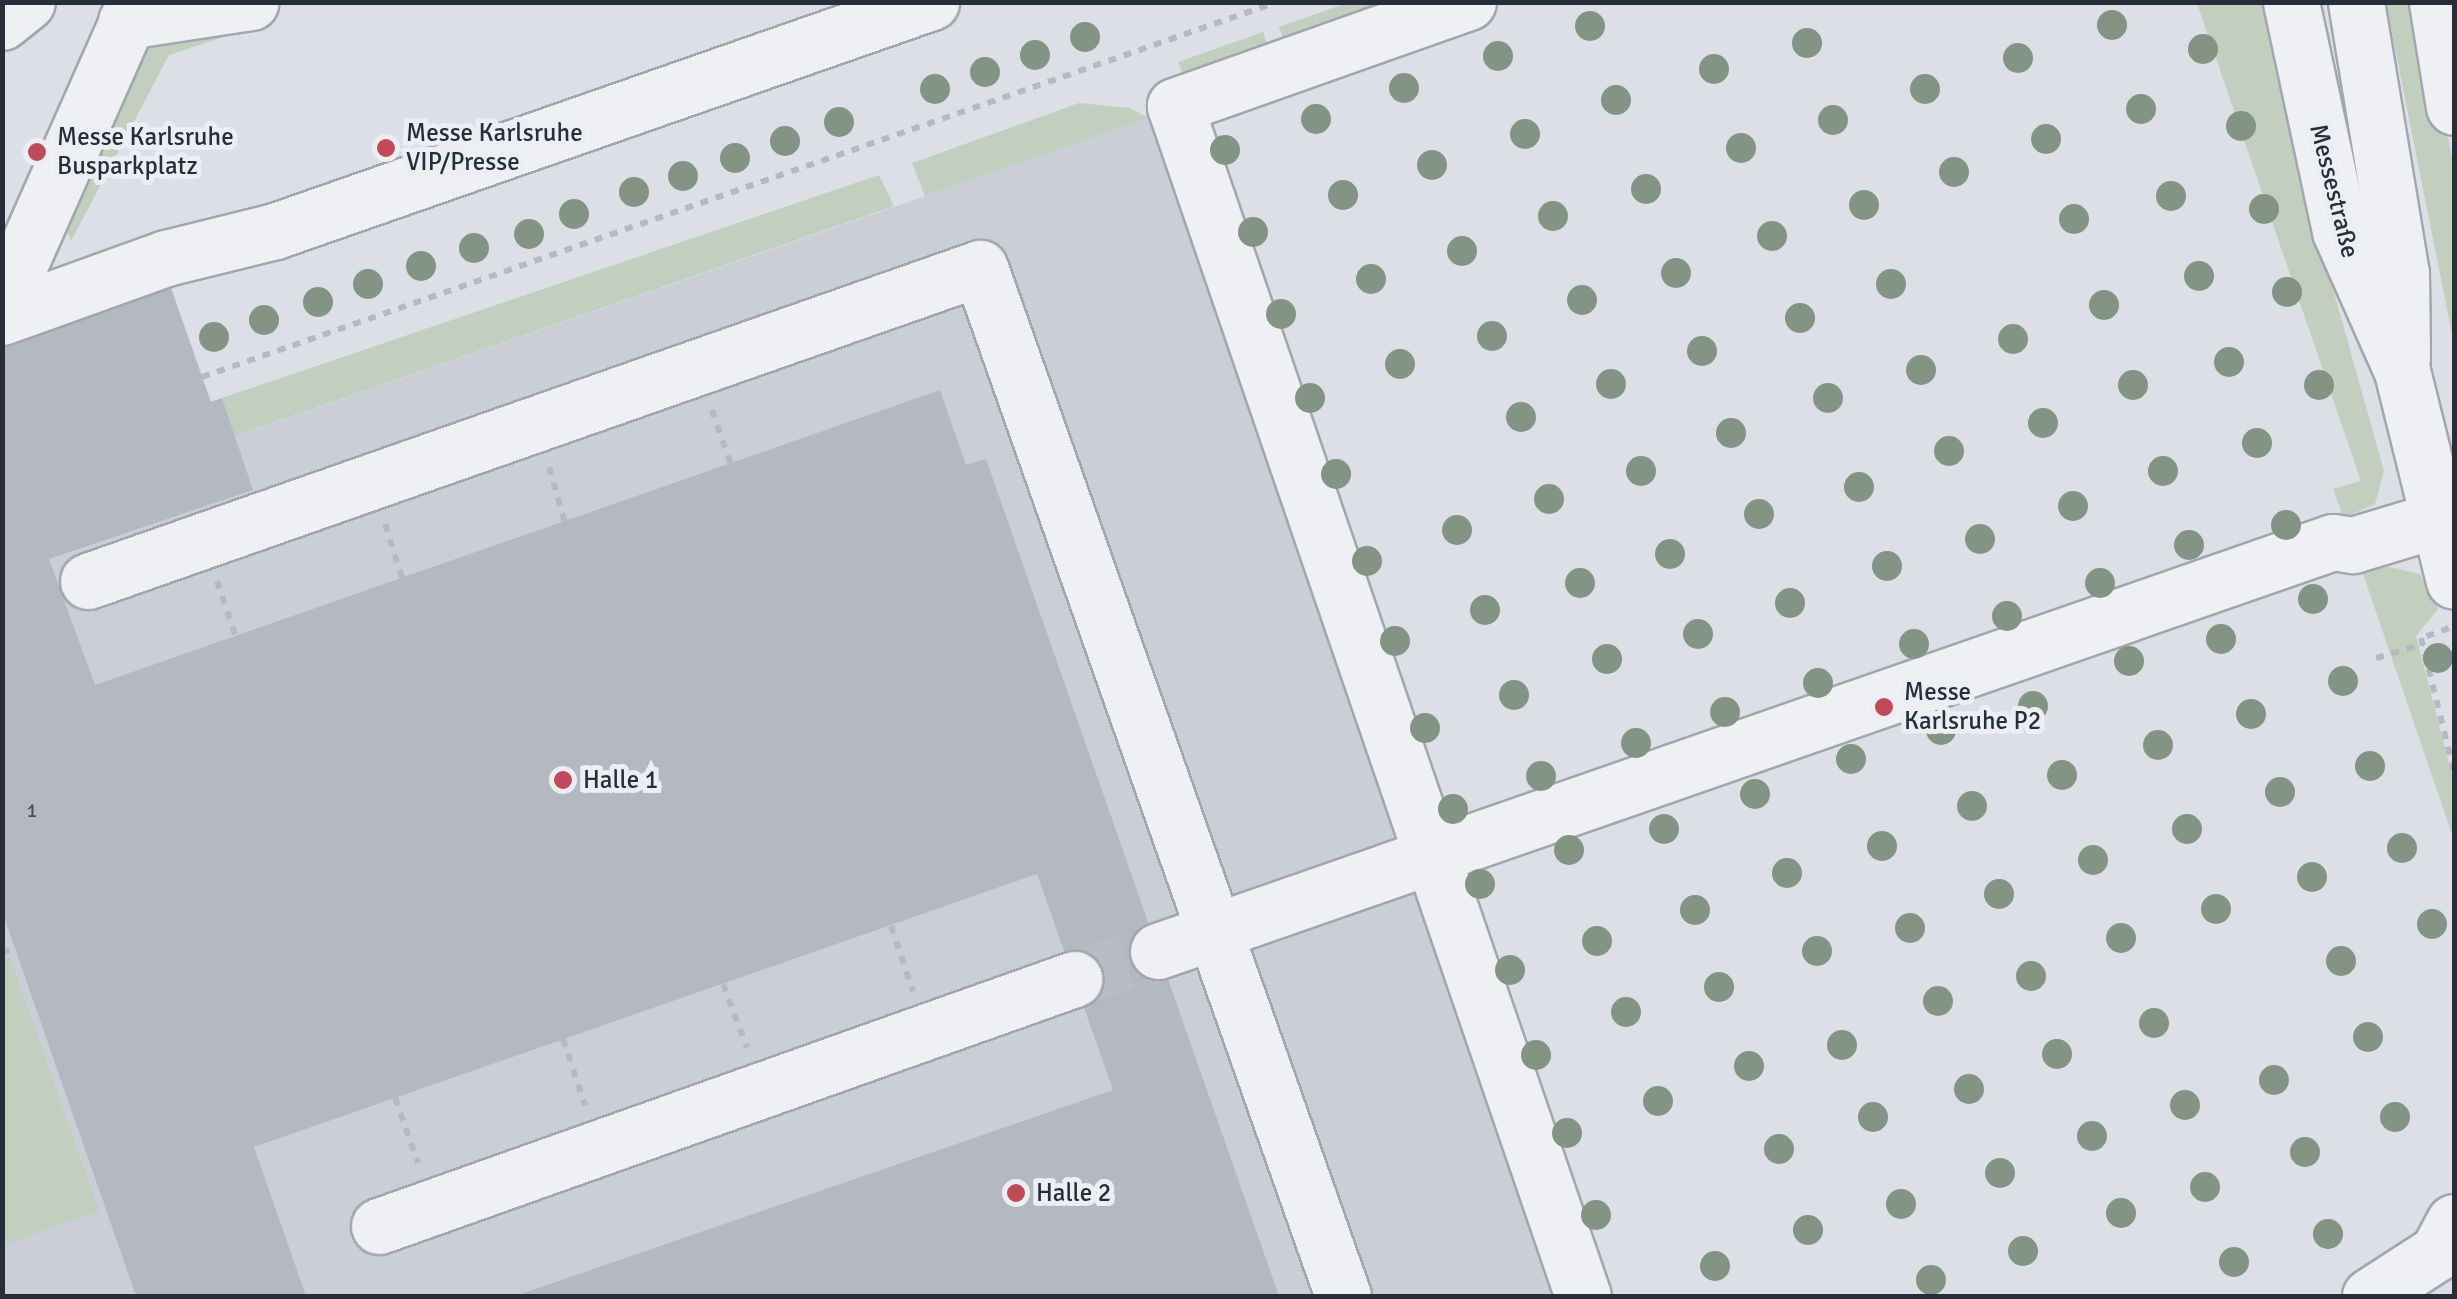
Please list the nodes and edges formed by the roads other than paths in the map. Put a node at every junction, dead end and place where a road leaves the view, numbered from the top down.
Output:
1 (26, 2) edge
2 (251, 2) edge
3 (931, 2) edge
4 (1468, 2) edge
5 (2292, 2) edge
6 (2356, 2) edge
7 (2437, 2) edge
8 (131, 12) edge
9 (2, 22) edge
10 (2454, 108) edge
11 (2, 304) edge
12 (2, 317) edge
13 (2402, 370) junction
14 (2436, 424) edge
15 (2419, 524) junction
16 (88, 581) dead end
17 (2454, 581) edge
18 (1433, 856) junction
19 (1214, 932) junction
20 (1158, 951) tunnel mouth
21 (1074, 980) tunnel mouth
22 (2454, 1222) edge
23 (378, 1226) dead end
24 (1343, 1296) edge
25 (1583, 1296) edge
26 (2370, 1296) edge

1 - 9 street
2 - 8 street
3 - 12 street
4 - 18 street
5 - 13 street, Messestraße
6 - 13 street, Messestraße
7 - 10 street
8 - 11 street
13 - 14 street, Messestraße
14 - 15 street, Messestraße
15 - 17 street, Messestraße
15 - 18 street
16 - 19 street
18 - 19 street
18 - 25 street
19 - 20 street
19 - 24 street
21 - 23 street
22 - 26 street

